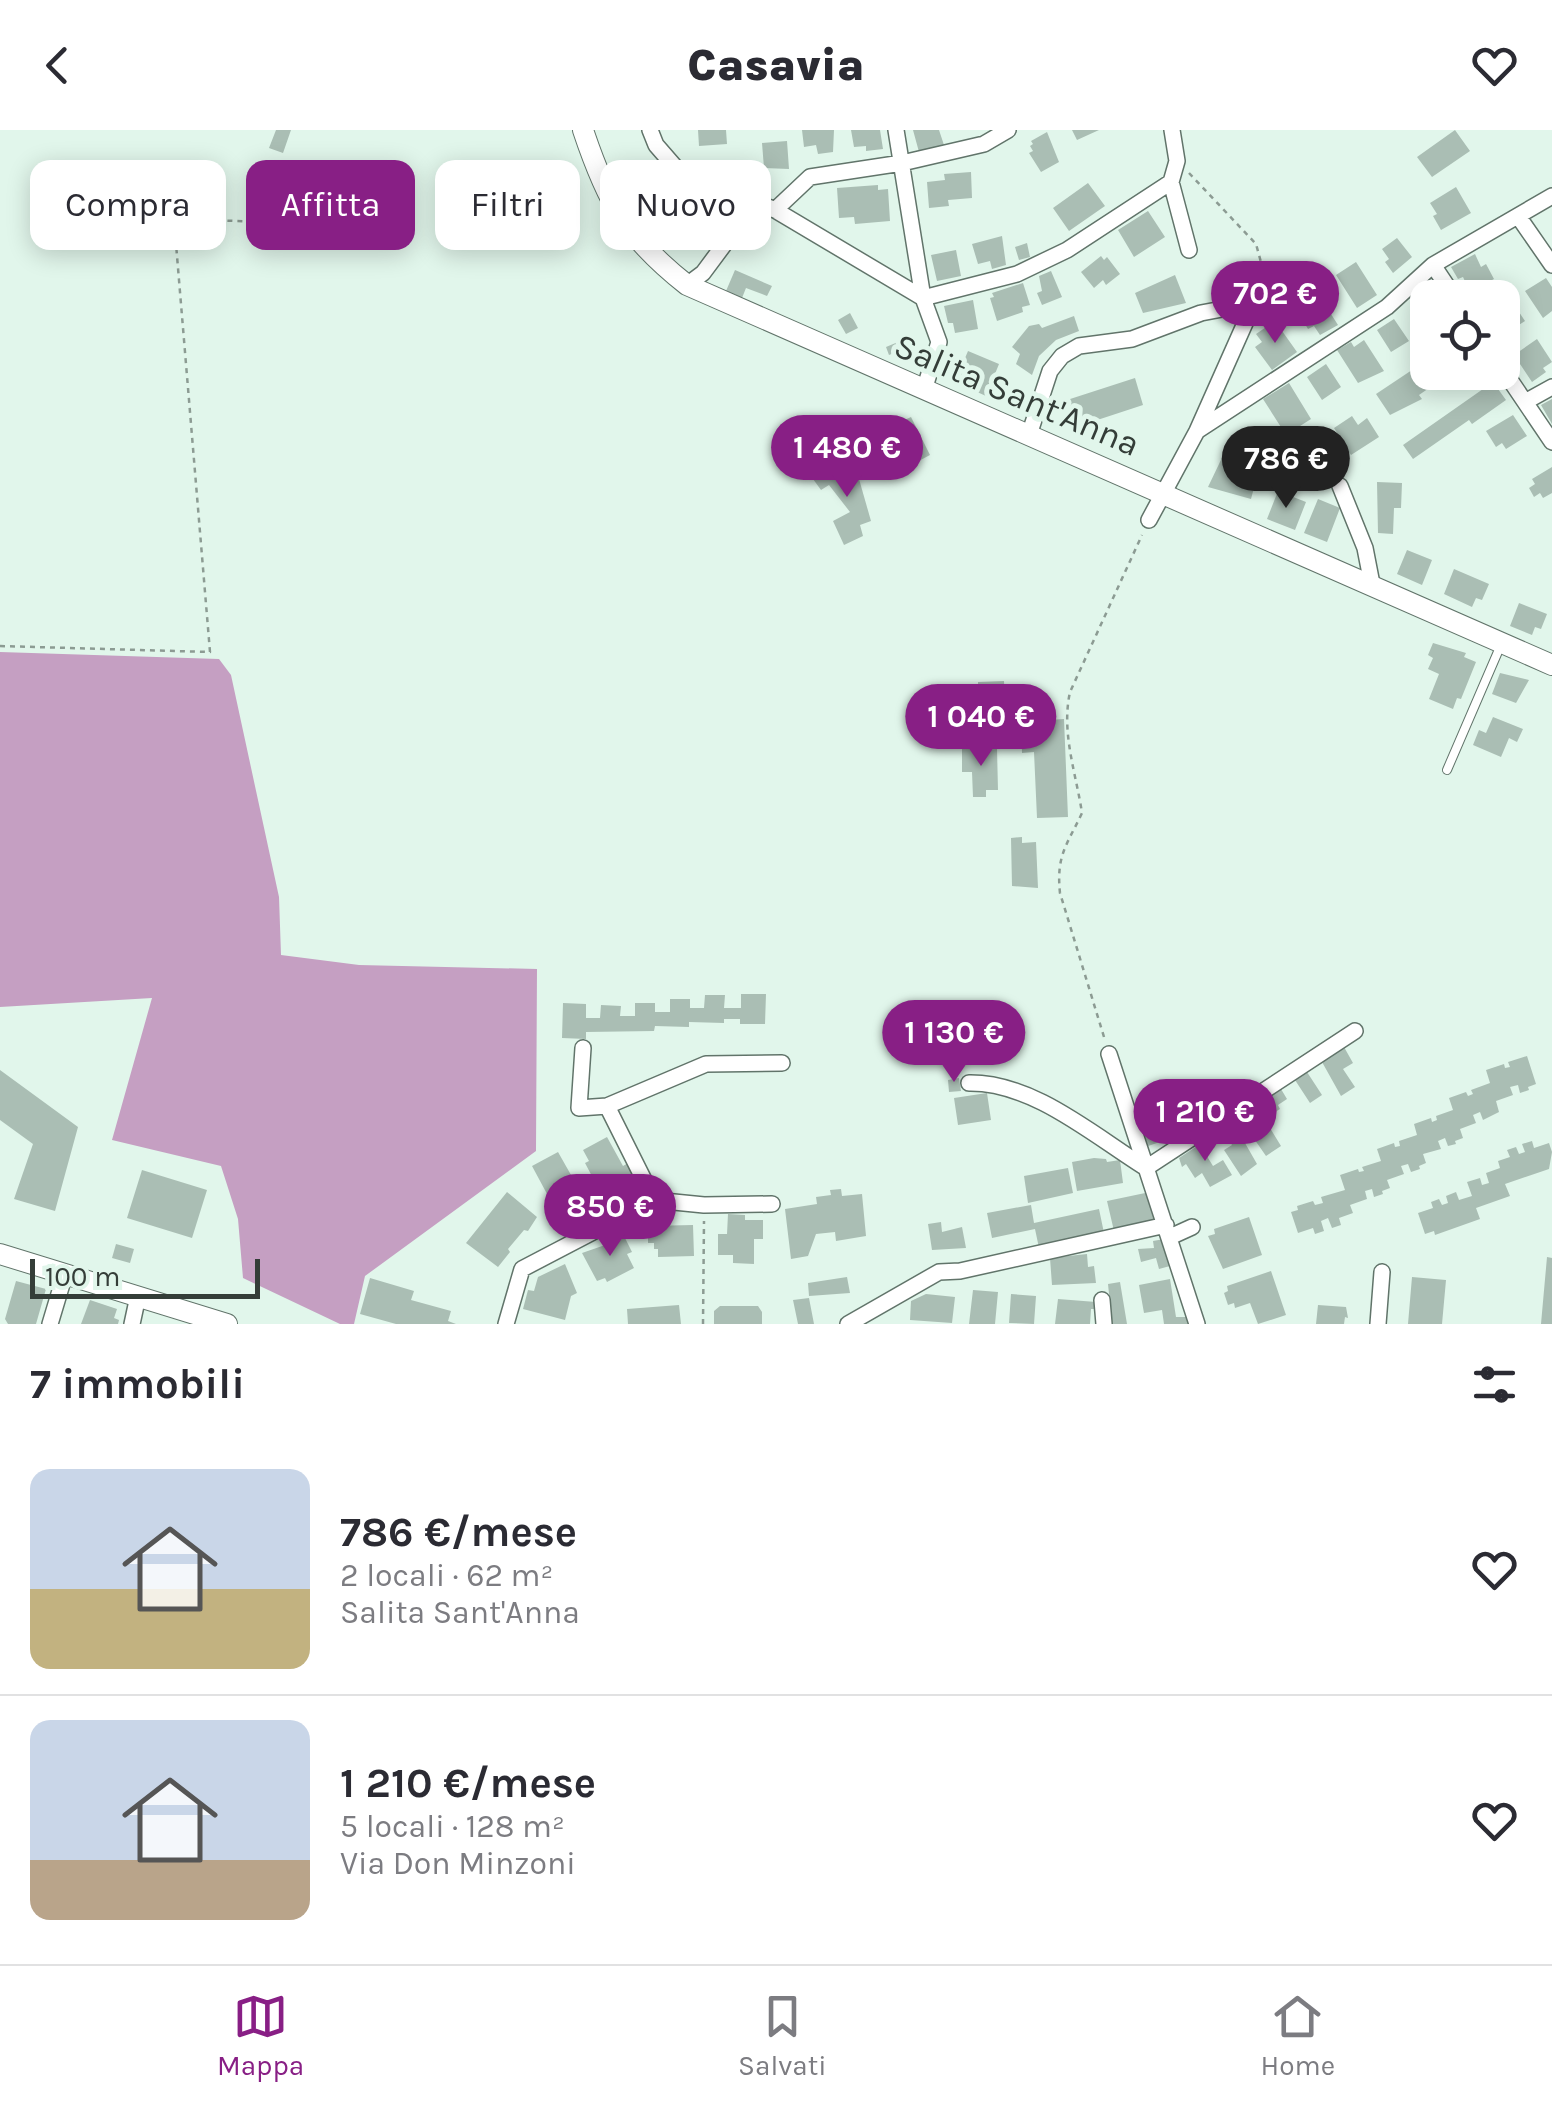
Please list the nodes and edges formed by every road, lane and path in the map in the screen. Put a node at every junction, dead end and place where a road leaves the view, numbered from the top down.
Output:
1 (583, 130) edge
2 (650, 130) edge
3 (896, 130) edge
4 (1008, 130) edge
5 (1172, 130) edge
6 (669, 160) edge
7 (1177, 161) junction
8 (902, 163) junction
9 (1170, 182) junction
10 (1552, 196) edge
11 (771, 208) edge
12 (776, 210) junction
13 (1518, 216) junction
14 (246, 222) edge
15 (720, 250) edge
16 (1189, 250) dead end
17 (1552, 265) edge
18 (1433, 266) junction
19 (1443, 280) edge
20 (687, 285) junction
21 (923, 298) junction
22 (1254, 303) junction
23 (1552, 387) edge
24 (924, 390) junction
25 (1517, 390) edge
26 (1525, 402) junction
27 (1197, 430) junction
28 (1029, 436) junction
29 (1552, 442) edge
30 (1340, 486) dead end
31 (1162, 493) junction
32 (1150, 520) joint
33 (1372, 584) junction
34 (1502, 642) junction
35 (0, 646) edge
36 (1552, 665) edge
37 (1448, 770) dead end
38 (1355, 1031) dead end
39 (584, 1048) dead end
40 (1109, 1054) joint
41 (782, 1064) dead end
42 (969, 1083) dead end
43 (607, 1106) junction
44 (1146, 1168) junction
45 (654, 1200) junction
46 (772, 1204) dead end
47 (704, 1205) junction
48 (1192, 1227) dead end
49 (1168, 1231) junction
50 (0, 1254) edge
51 (1382, 1272) dead end
52 (65, 1274) junction
53 (138, 1296) junction
54 (1102, 1300) dead end
55 (50, 1324) edge
56 (132, 1324) edge
57 (226, 1324) edge
58 (506, 1324) edge
59 (702, 1324) edge
60 (848, 1324) edge
61 (1104, 1324) edge
62 (1197, 1324) edge
63 (1378, 1324) edge

1 - 20 street, Salita Sant'Anna
2 - 6 street
3 - 8 street
4 - 8 street
5 - 7 street
7 - 9 street
7 - 22 path
8 - 12 street
8 - 21 street
9 - 16 street
9 - 21 street
10 - 13 street
11 - 12 street
12 - 21 street
13 - 17 street
13 - 18 street
14 - 35 path
15 - 20 street
18 - 19 street
18 - 27 street
20 - 24 street, Salita Sant'Anna
21 - 24 street
22 - 27 street
22 - 28 street
23 - 26 street
24 - 28 street, Salita Sant'Anna
25 - 26 street
26 - 29 street
27 - 31 street
28 - 31 street, Salita Sant'Anna
30 - 33 street
31 - 32 street
31 - 33 street, Salita Sant'Anna
32 - 40 path
33 - 34 street, Salita Sant'Anna
34 - 36 street, Salita Sant'Anna
34 - 37 lane
38 - 44 street
39 - 43 street
40 - 44 street
41 - 43 street
42 - 44 street
43 - 45 street
44 - 49 street
45 - 47 street
45 - 58 street
46 - 47 street
47 - 59 path
48 - 49 street
49 - 60 street
49 - 62 street
50 - 52 street
51 - 63 street
52 - 53 street
52 - 55 street
53 - 56 street
53 - 57 street
54 - 61 street

